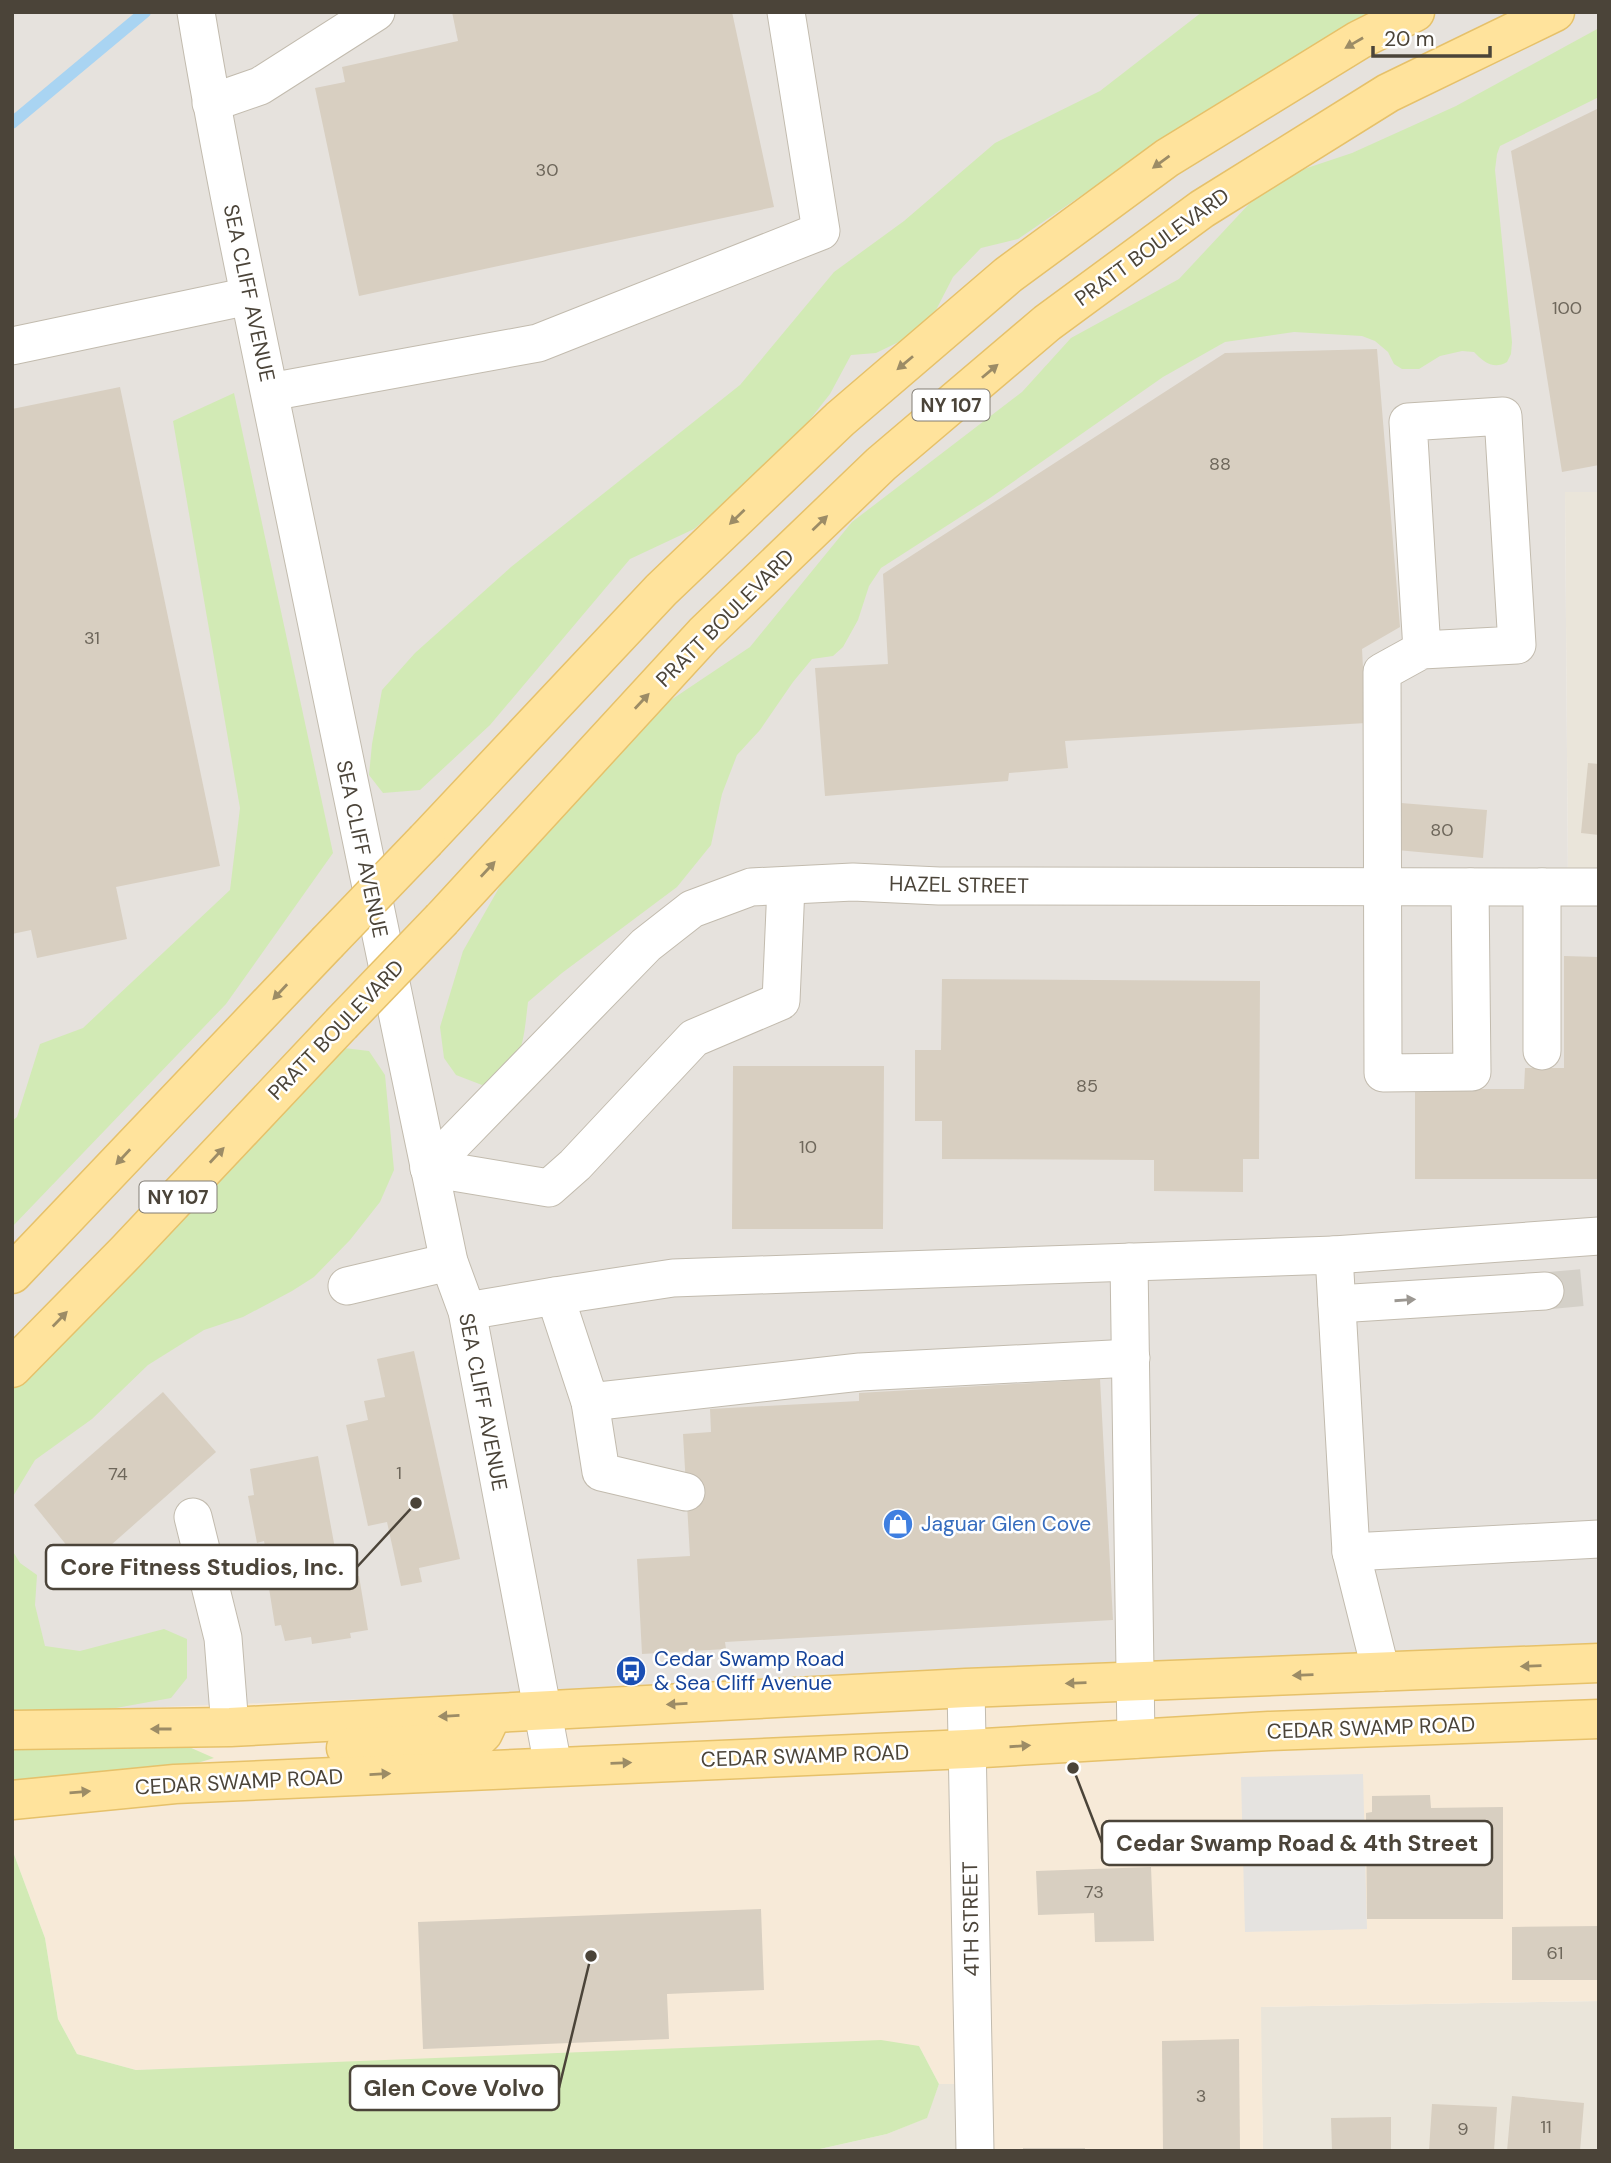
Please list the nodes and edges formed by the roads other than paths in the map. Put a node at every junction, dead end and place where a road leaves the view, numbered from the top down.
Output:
1 (196, 12) edge
2 (376, 12) edge
3 (786, 12) edge
4 (1415, 12) edge
5 (1555, 12) edge
6 (211, 103) junction
7 (249, 296) junction
8 (12, 346) edge
9 (270, 392) junction
10 (1422, 650) junction
11 (786, 886) junction
12 (1382, 887) junction
13 (1470, 887) junction
14 (1542, 887) junction
15 (1599, 887) edge
16 (1542, 1051) dead end
17 (429, 1168) junction
18 (1599, 1236) edge
19 (1334, 1255) junction
20 (449, 1262) junction
21 (1129, 1262) junction
22 (12, 1274) edge
23 (347, 1286) dead end
24 (1545, 1291) tunnel mouth
25 (555, 1296) junction
26 (1337, 1304) junction
27 (467, 1311) junction
28 (1131, 1358) junction
29 (12, 1368) edge
30 (590, 1402) junction
31 (686, 1492) dead end
32 (193, 1517) dead end
33 (1599, 1539) edge
34 (1352, 1552) junction
35 (1599, 1663) edge
36 (1381, 1672) junction
37 (1135, 1681) junction
38 (966, 1688) junction
39 (542, 1712) junction
40 (492, 1714) junction
41 (1599, 1719) edge
42 (230, 1727) junction
43 (12, 1730) edge
44 (1136, 1739) junction
45 (967, 1749) junction
46 (553, 1766) junction
47 (252, 1780) junction
48 (12, 1800) edge
49 (975, 2151) edge

1 - 6 street, SEA CLIFF AVENUE
2 - 6 street
3 - 9 street
4 -> 22 main road, NY 107, bridge
29 -> 5 main road, PRATT BOULEVARD / NY 107, bridge
6 - 7 street, SEA CLIFF AVENUE
7 - 8 street
7 - 9 street, SEA CLIFF AVENUE
9 - 17 street, SEA CLIFF AVENUE
10 - 10 street
10 - 12 street
11 - 12 street, HAZEL STREET
11 - 17 street, HAZEL STREET
11 - 17 street
12 - 13 street, HAZEL STREET
12 - 13 street
13 - 14 street, HAZEL STREET
14 - 15 street, HAZEL STREET
14 - 16 street
17 - 20 street, SEA CLIFF AVENUE
18 - 19 street
19 - 21 street
19 - 26 street
20 - 23 street
20 - 27 street, SEA CLIFF AVENUE
21 - 25 street
21 - 28 street
26 -> 24 street
25 - 27 street
25 - 30 street
26 - 34 street
27 - 39 street, SEA CLIFF AVENUE
28 - 30 street
28 - 37 street
30 - 31 street
32 - 42 street
33 - 34 street
34 - 36 street
35 -> 36 main road
36 -> 37 main road
37 -> 38 main road
37 - 44 street
38 -> 39 main road
38 - 45 street, 4TH STREET
39 - 40 main road
39 - 46 street, SEA CLIFF AVENUE
40 -> 42 main road
40 - 47 main road
41 - 44 main road, CEDAR SWAMP ROAD
42 -> 43 main road
45 -> 44 main road, CEDAR SWAMP ROAD
46 -> 45 main road, CEDAR SWAMP ROAD
45 - 49 street, 4TH STREET
47 -> 46 main road, CEDAR SWAMP ROAD
48 -> 47 main road, CEDAR SWAMP ROAD

